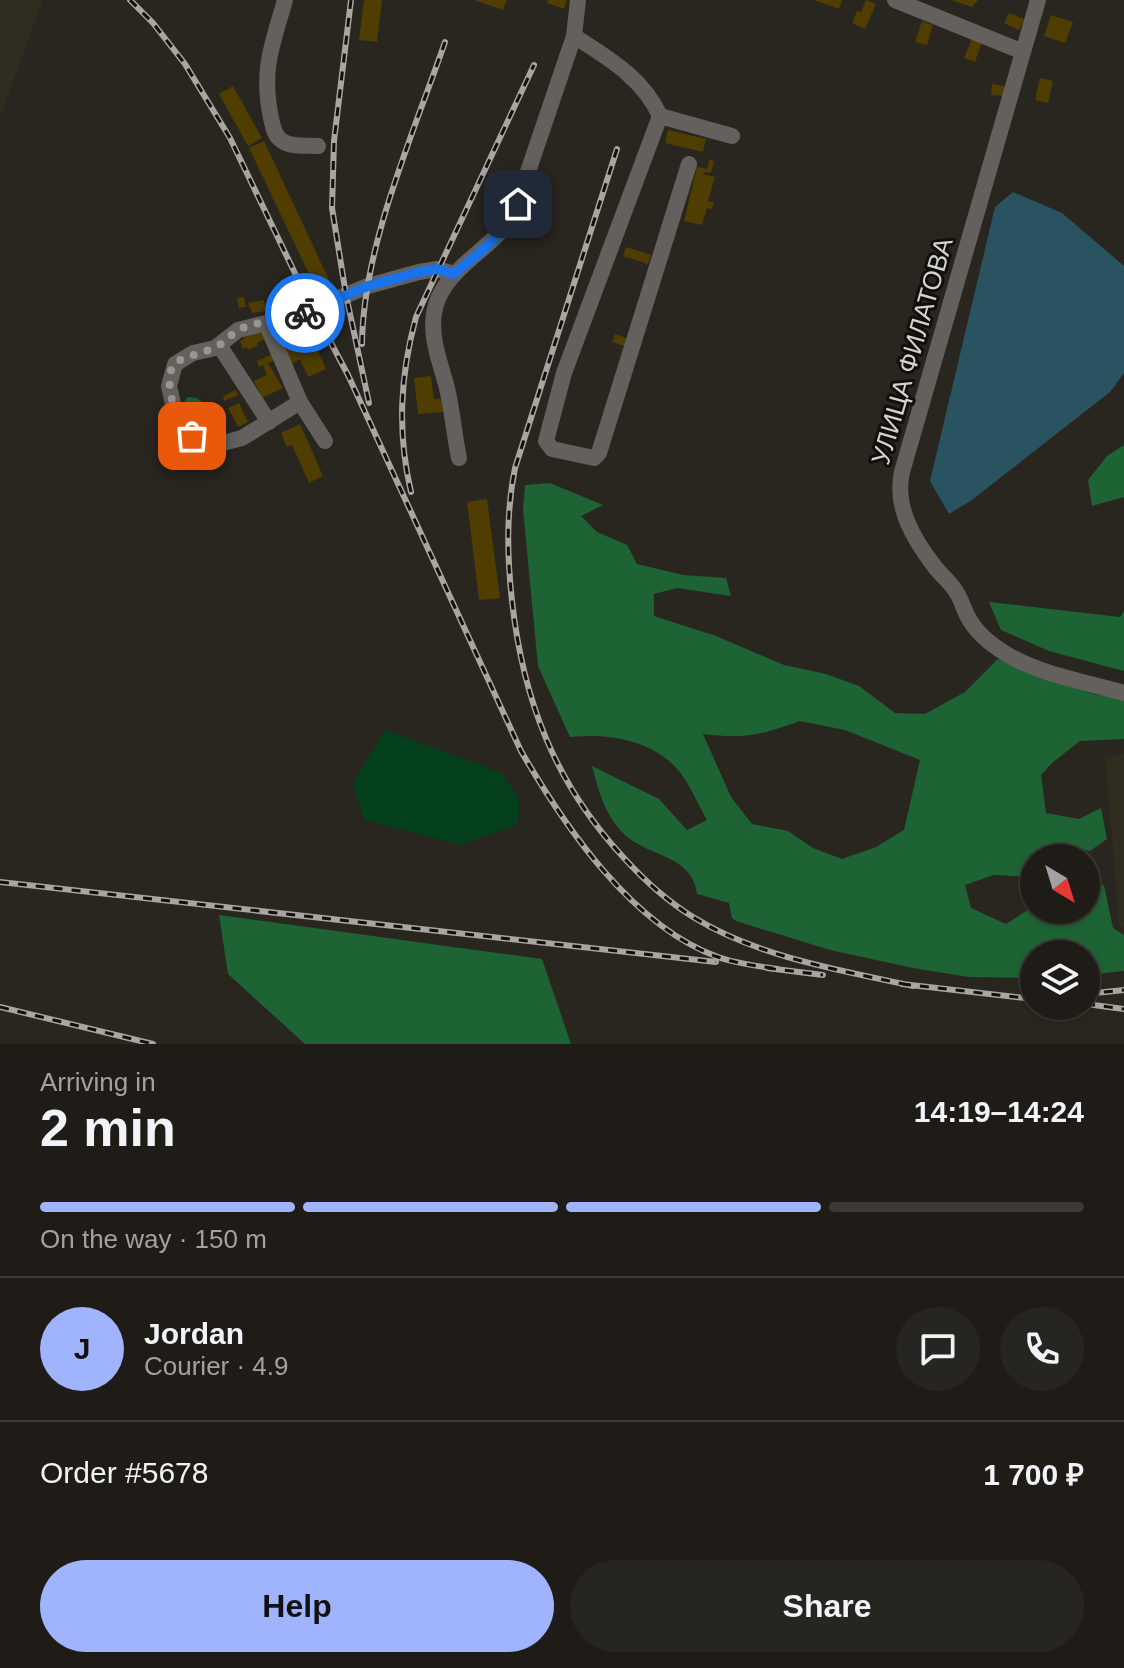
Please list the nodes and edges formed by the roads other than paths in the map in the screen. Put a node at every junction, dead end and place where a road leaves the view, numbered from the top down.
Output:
1 (285, 0) edge
2 (578, 0) edge
3 (895, 0) edge
4 (1038, 0) edge
5 (574, 36) junction
6 (1021, 51) junction
7 (660, 116) junction
8 (732, 136) dead end
9 (318, 146) dead end
10 (689, 164) dead end
11 (454, 274) junction
12 (266, 323) junction
13 (219, 345) junction
14 (300, 402) junction
15 (269, 422) junction
16 (325, 441) dead end
17 (459, 458) dead end
18 (1124, 693) edge

1 - 9 street
2 - 5 street
3 - 6 street
4 - 6 street, УЛИЦА ФИЛАТОВА
5 - 7 street
5 - 11 street
6 - 18 street, УЛИЦА ФИЛАТОВА
7 - 8 street
7 - 10 street
11 - 12 street
11 - 17 street
12 - 13 street
12 - 14 street
13 - 15 street
13 - 15 street
14 - 15 street
14 - 16 street

